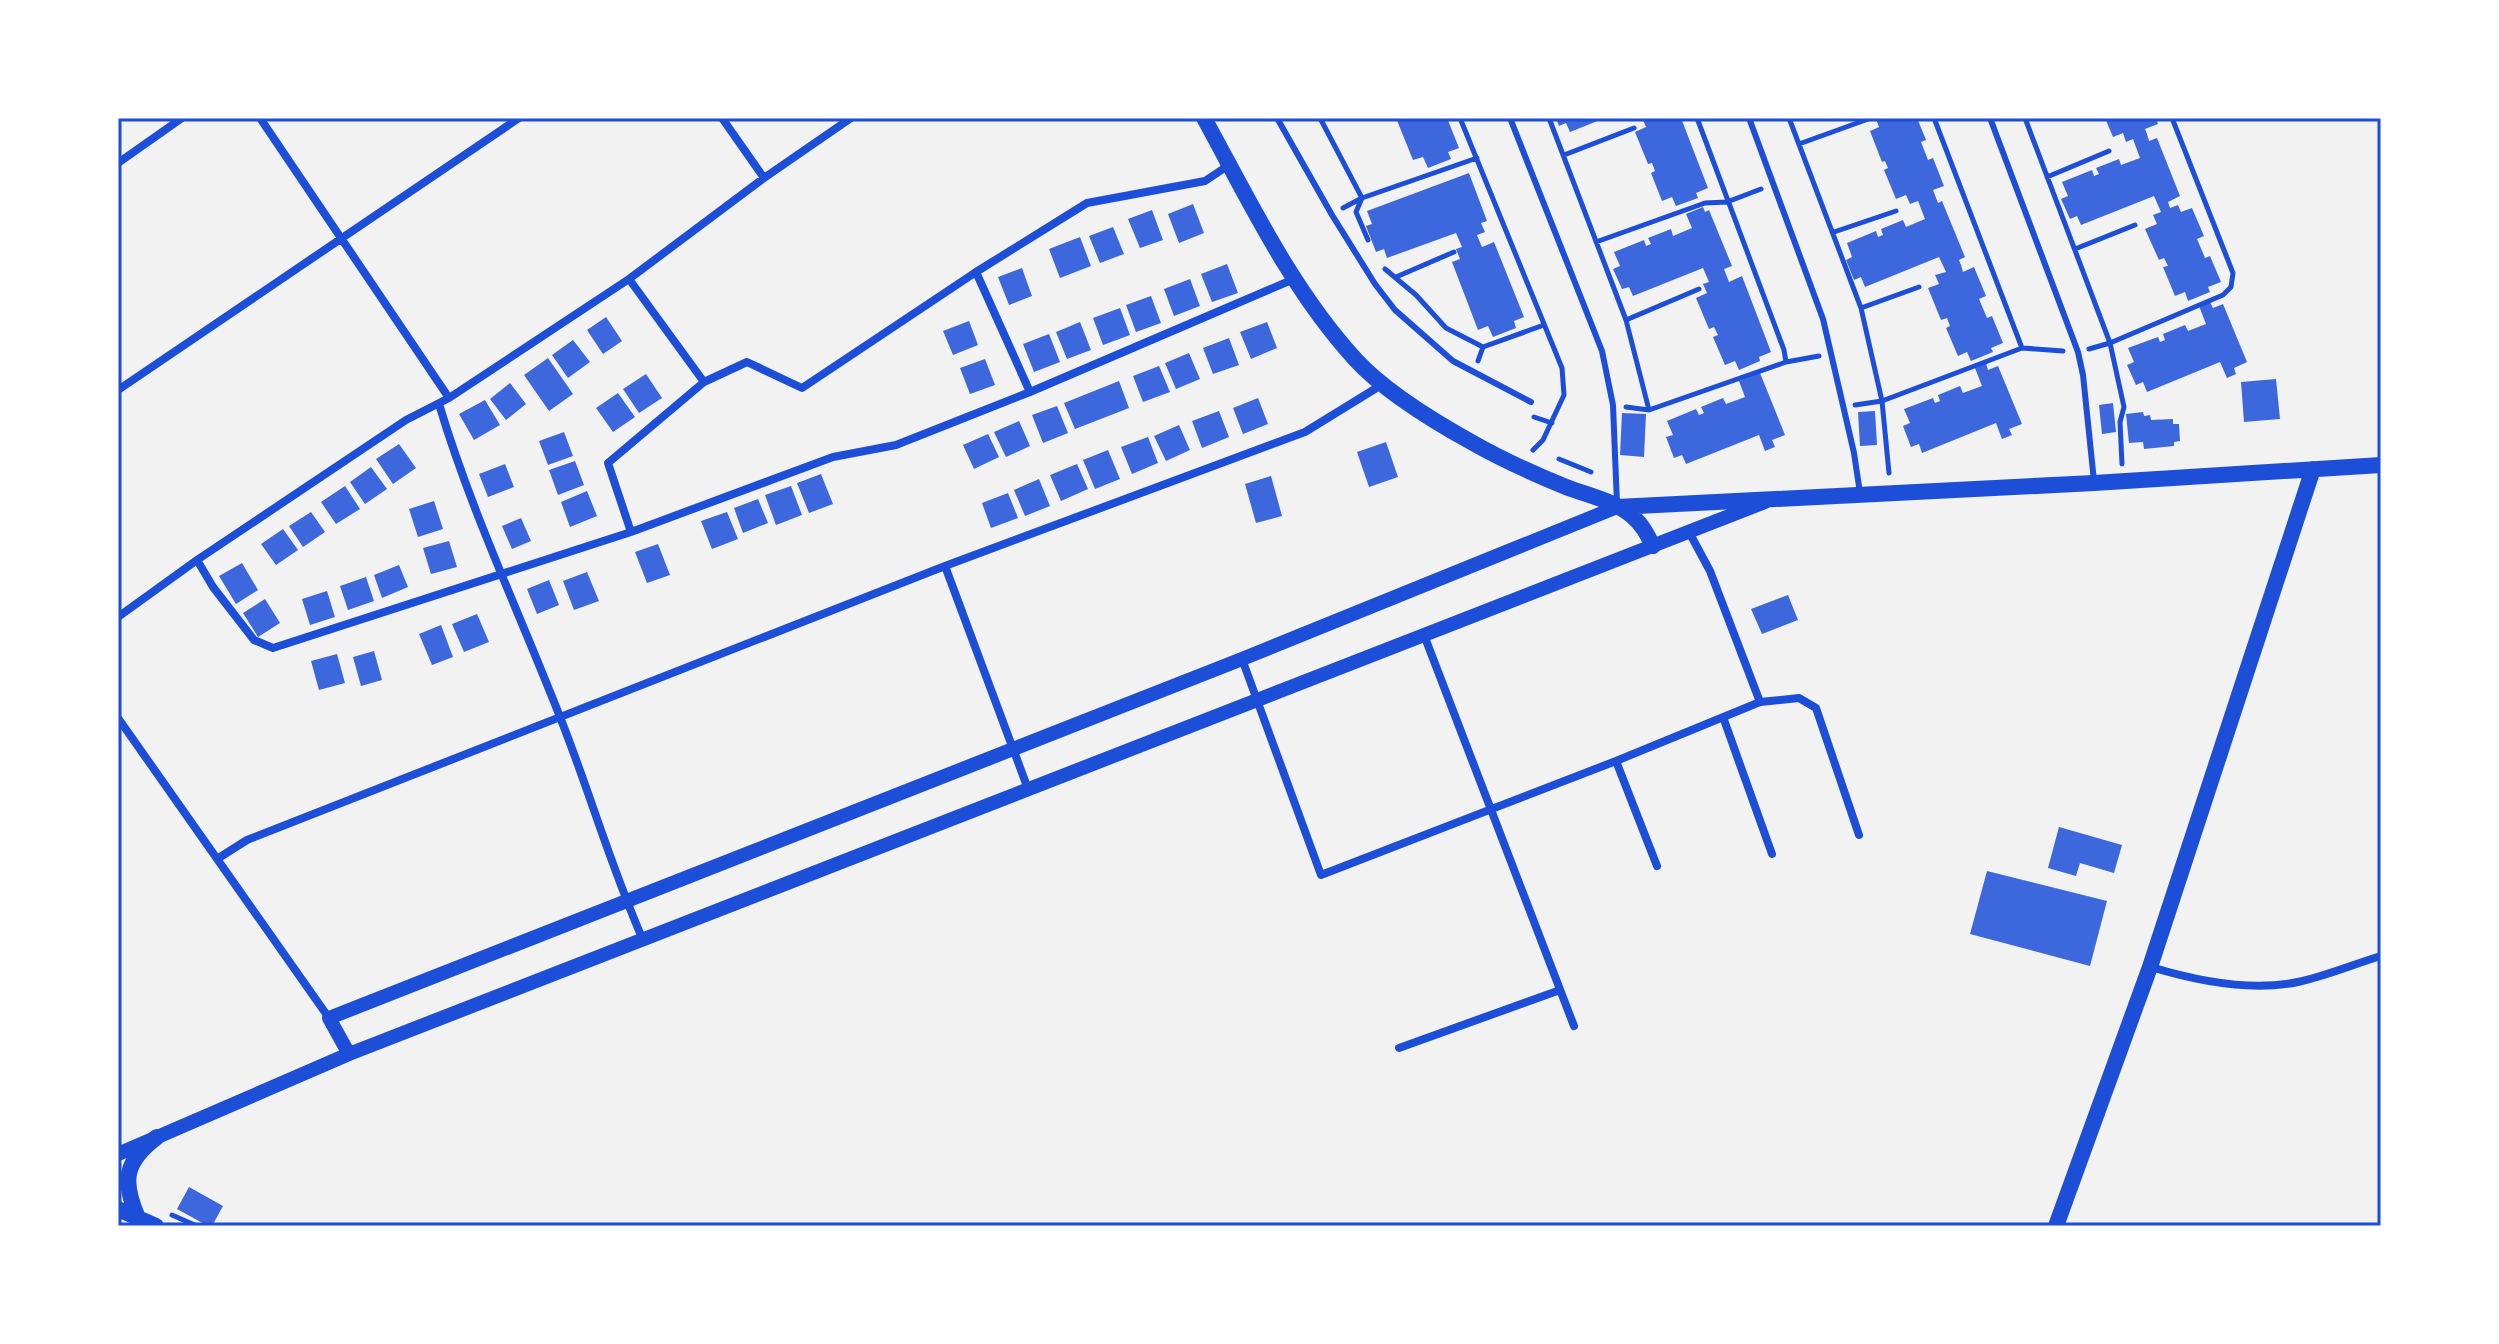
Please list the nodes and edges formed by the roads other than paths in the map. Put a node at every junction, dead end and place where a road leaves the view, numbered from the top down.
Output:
1 (182, 118) edge
2 (260, 118) edge
3 (519, 118) edge
4 (722, 118) edge
5 (851, 118) edge
6 (1204, 118) edge
7 (1277, 118) edge
8 (1510, 118) edge
9 (1749, 118) edge
10 (1990, 118) edge
11 (118, 163) edge
12 (1230, 165) junction
13 (764, 178) junction
14 (342, 236) junction
15 (976, 272) junction
16 (629, 279) junction
17 (1294, 279) junction
18 (704, 382) junction
19 (1383, 383) junction
20 (118, 390) edge
21 (1030, 392) junction
22 (449, 398) junction
23 (1531, 402) dead end
24 (439, 404) junction
25 (2381, 465) edge
26 (2313, 469) junction
27 (2094, 483) junction
28 (1860, 494) junction
29 (1773, 498) junction
30 (1617, 507) junction
31 (631, 532) junction
32 (1689, 532) junction
33 (1653, 546) junction
34 (197, 560) junction
35 (945, 566) junction
36 (499, 573) junction
37 (118, 617) edge
38 (1424, 635) junction
39 (1242, 659) junction
40 (1258, 699) junction
41 (1760, 702) junction
42 (1723, 717) junction
43 (118, 718) edge
44 (561, 718) junction
45 (1012, 749) junction
46 (1616, 761) junction
47 (1028, 789) junction
48 (1491, 810) junction
49 (1859, 835) dead end
50 (1772, 854) dead end
51 (217, 859) junction
52 (1657, 866) dead end
53 (626, 901) junction
54 (643, 940) junction
55 (2381, 956) edge
56 (2150, 967) junction
57 (1560, 990) junction
58 (329, 1018) junction
59 (1574, 1026) dead end
60 (1399, 1048) dead end
61 (349, 1054) junction
62 (157, 1137) junction
63 (118, 1154) edge
64 (118, 1209) edge
65 (138, 1218) junction
66 (156, 1226) edge
67 (2056, 1226) edge

1 - 11 street
2 - 14 street
3 - 14 street
4 - 13 street
5 - 13 street
6 - 12 main road
7 - 23 lane
8 - 30 lane
9 - 28 lane
10 - 27 lane
12 - 15 street
12 - 17 main road
13 - 16 street
14 - 20 street
14 - 22 street
15 - 18 street
15 - 21 street
16 - 18 street
16 - 22 street
17 - 19 main road
17 - 21 street
18 - 31 street
19 - 30 main road
19 - 35 street
21 - 31 street
22 - 24 street
24 - 34 street
24 - 36 street
25 - 26 main road
26 - 27 main road
26 - 56 main road
27 - 28 main road
28 - 29 main road
29 - 30 main road
29 - 32 street
30 - 33 main road
30 - 39 street
31 - 36 street
32 - 33 street
32 - 41 street
33 - 38 street
34 - 36 street
34 - 37 street
35 - 44 street
35 - 45 street
36 - 44 street
38 - 40 street
38 - 48 street
39 - 40 street
39 - 45 street
40 - 47 street
40 - 48 street
41 - 42 street
41 - 49 street
42 - 46 street
42 - 50 street
43 - 51 street
44 - 51 street
44 - 53 street
45 - 47 street
45 - 53 street
46 - 48 street
46 - 52 street
47 - 54 street
48 - 57 street
51 - 58 street
53 - 54 street
53 - 58 street
54 - 61 street
55 - 56 street
56 - 67 main road
57 - 59 street
57 - 60 street
58 - 61 street
61 - 62 street
62 - 63 street
62 - 65 main road
64 - 65 main road
65 - 66 main road

